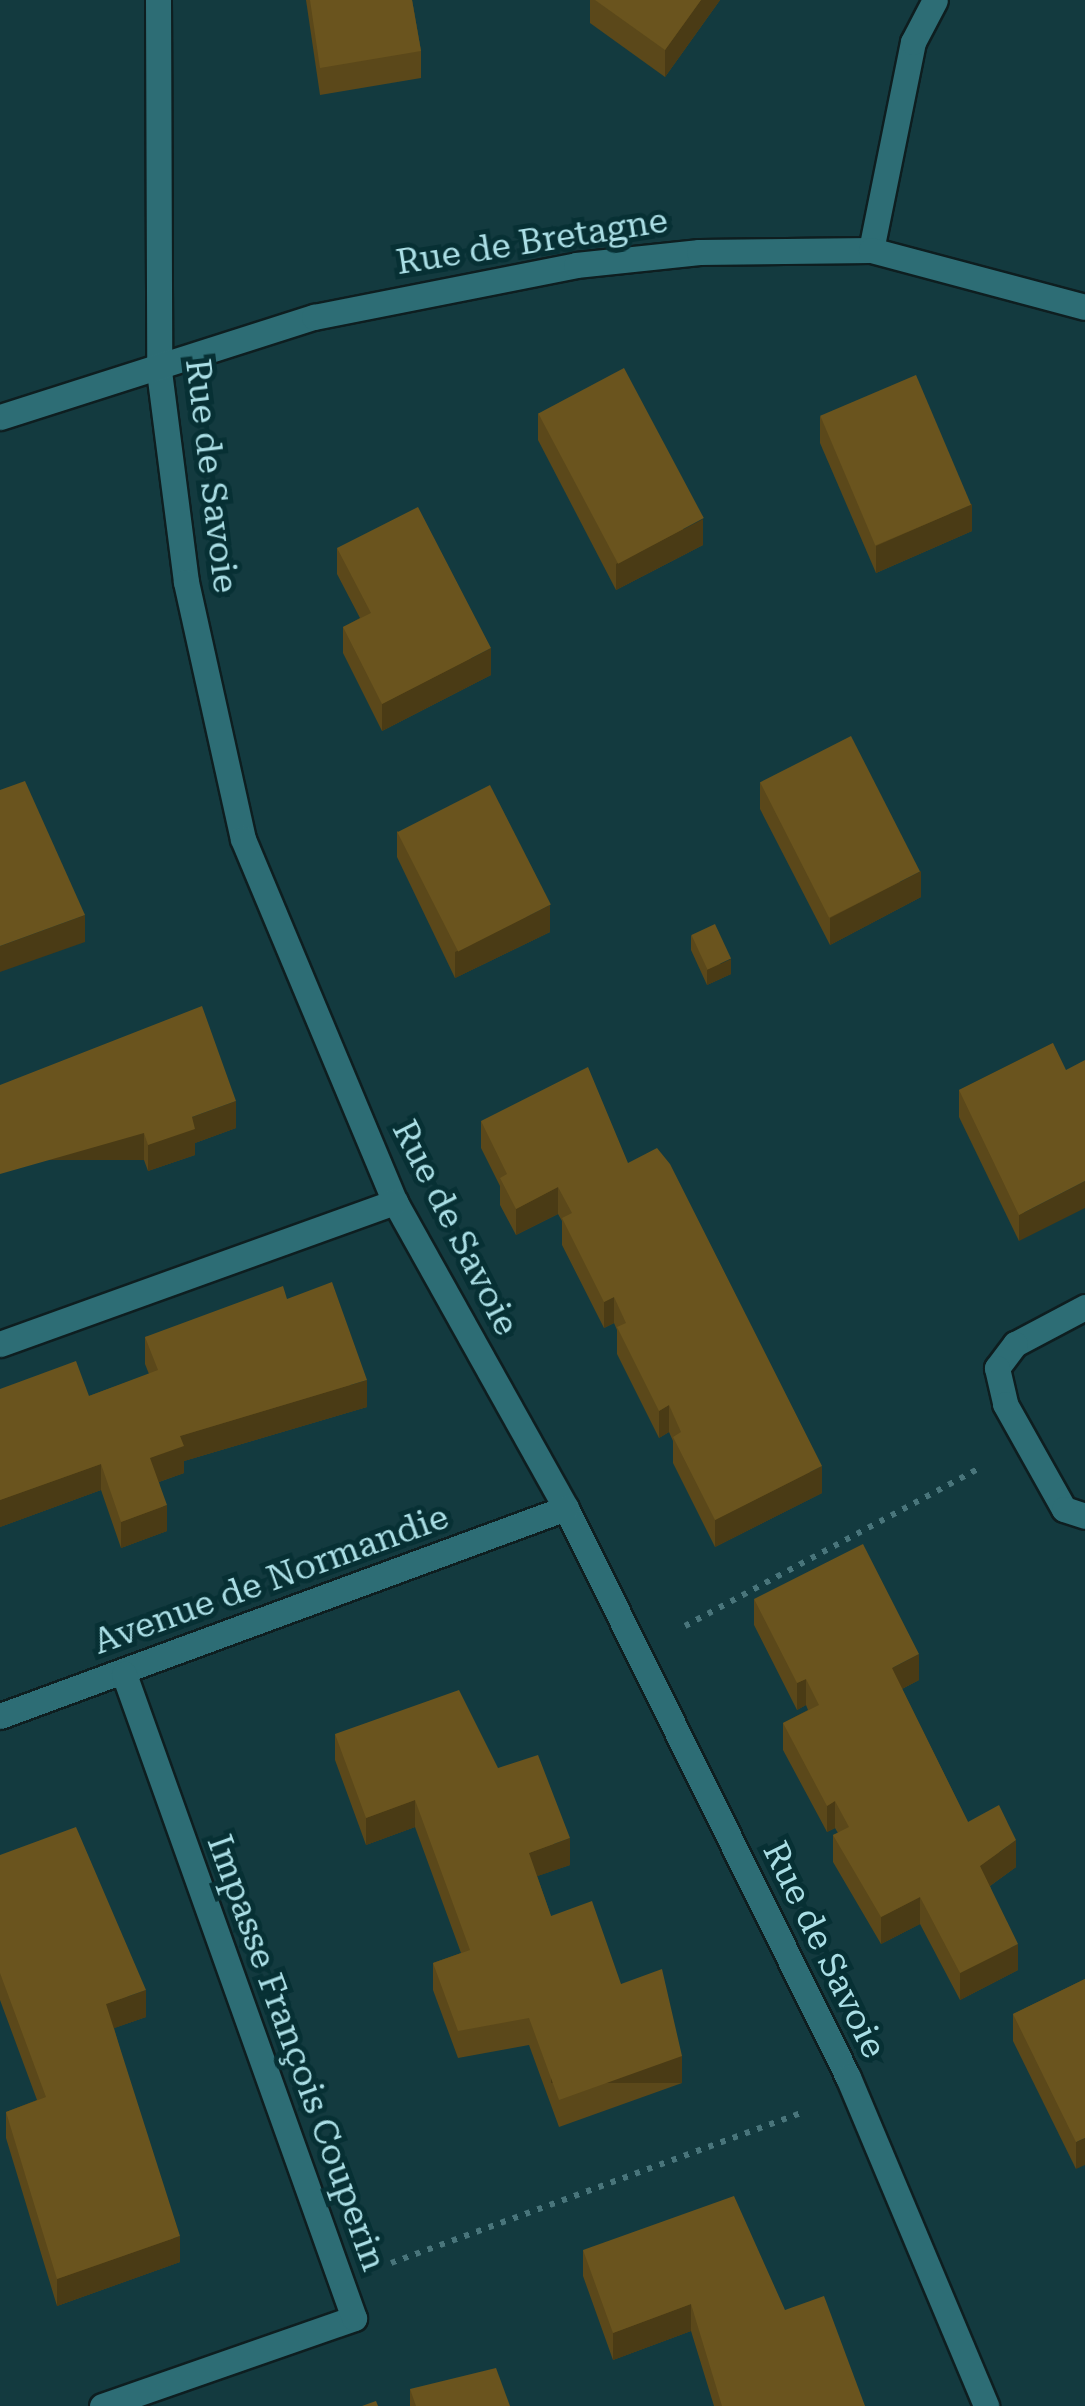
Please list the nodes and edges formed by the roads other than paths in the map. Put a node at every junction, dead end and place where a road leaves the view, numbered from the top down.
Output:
1 (158, 0) edge
2 (935, 0) edge
3 (871, 250) junction
4 (1085, 306) edge
5 (159, 371) junction
6 (0, 417) edge
7 (396, 1202) junction
8 (1085, 1308) edge
9 (0, 1344) edge
10 (566, 1508) junction
11 (1085, 1516) edge
12 (124, 1674) junction
13 (0, 1716) edge
14 (102, 2406) edge
15 (986, 2406) edge

1 - 5 street, Rue de Savoie
2 - 3 street
3 - 4 street, Rue de Bretagne
3 - 5 street, Rue de Bretagne
5 - 6 street, Rue de Bretagne
5 - 7 street, Rue de Savoie
7 - 9 street
7 - 10 street, Rue de Savoie
8 - 11 street
10 - 12 street, Avenue de Normandie
10 - 15 street, Rue de Savoie
12 - 13 street, Avenue de Normandie
12 - 14 street, Impasse François Couperin

